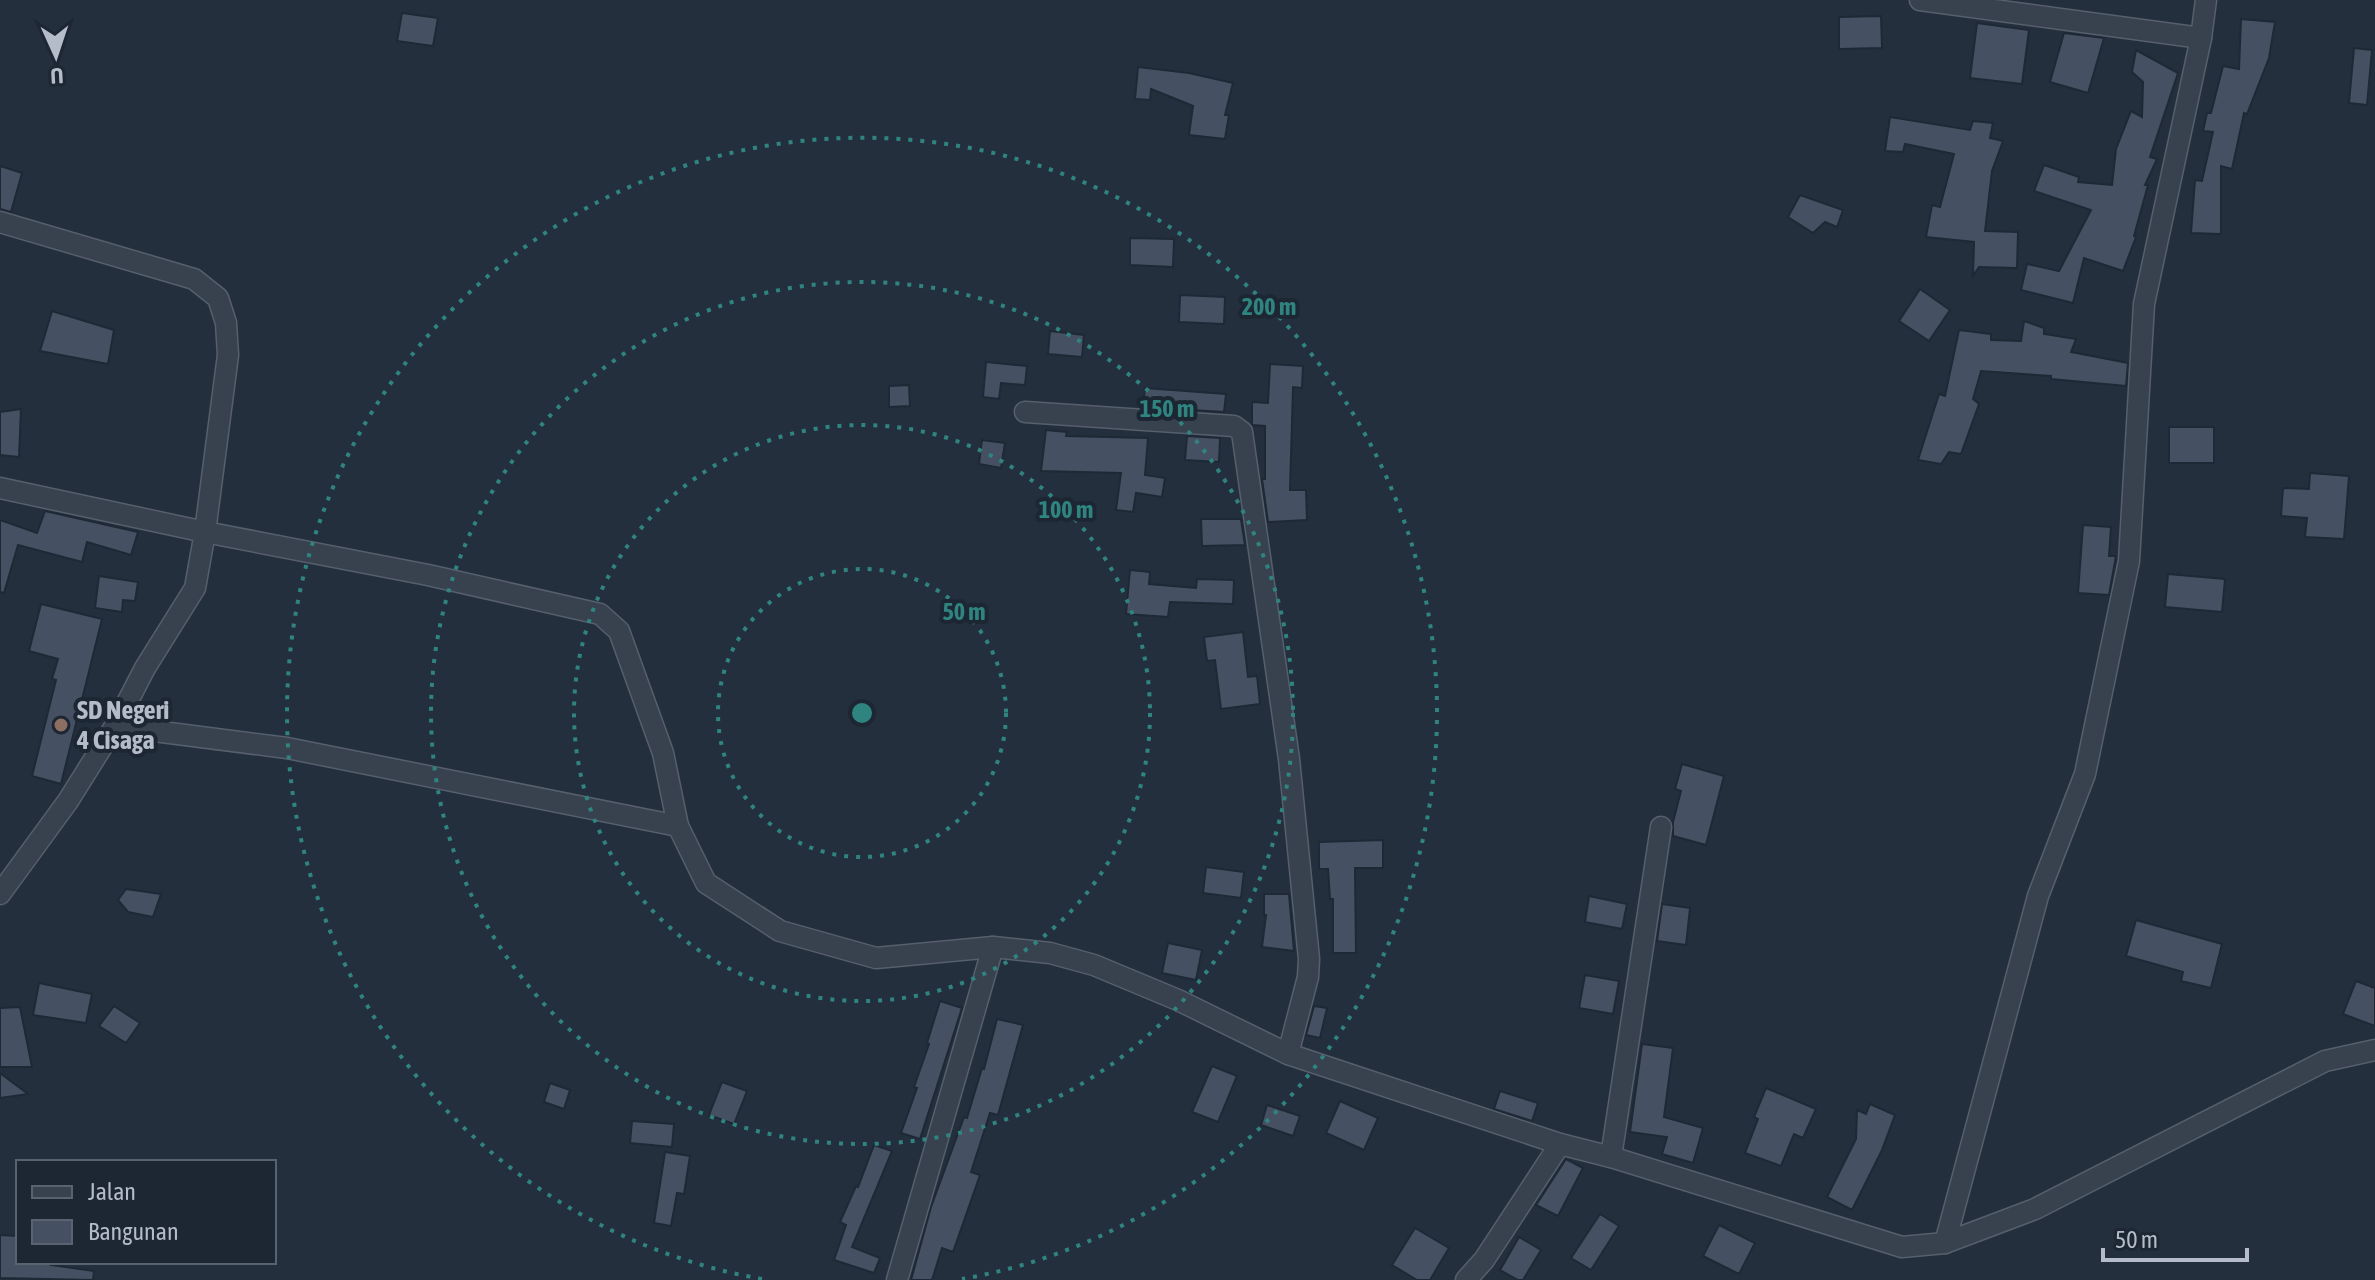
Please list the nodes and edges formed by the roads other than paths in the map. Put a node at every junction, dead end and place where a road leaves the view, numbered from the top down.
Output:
1 (1920, 0) edge
2 (2206, 0) edge
3 (2201, 38) junction
4 (0, 222) edge
5 (1025, 412) dead end
6 (0, 488) edge
7 (205, 532) junction
8 (115, 726) junction
9 (678, 826) junction
10 (1661, 827) dead end
11 (0, 894) edge
12 (993, 947) junction
13 (2375, 1050) edge
14 (1288, 1054) junction
15 (1560, 1144) junction
16 (1611, 1157) junction
17 (1945, 1243) junction
18 (897, 1280) edge
19 (1466, 1280) edge

1 - 3 street
2 - 3 street
3 - 17 street
4 - 7 street
5 - 14 street
6 - 7 street
7 - 8 street
7 - 9 street
8 - 9 street
8 - 11 street
9 - 12 street
10 - 16 street
12 - 14 street
12 - 18 street
13 - 17 street
14 - 15 street
15 - 16 street
15 - 19 street
16 - 17 street

